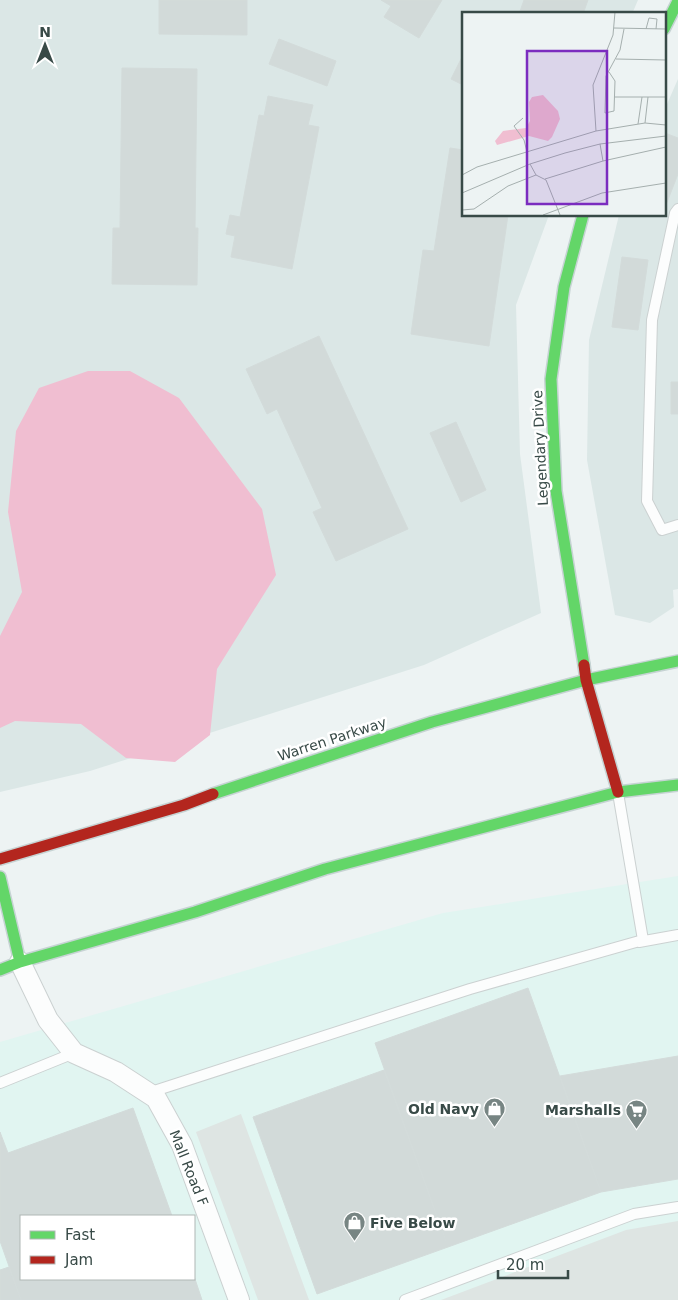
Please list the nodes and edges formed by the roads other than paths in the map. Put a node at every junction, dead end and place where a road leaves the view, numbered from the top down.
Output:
1 (678, 1) edge
2 (666, 25) edge
3 (678, 209) edge
4 (583, 216) edge
5 (678, 525) edge
6 (678, 661) edge
7 (586, 680) junction
8 (678, 785) edge
9 (618, 792) junction
10 (0, 859) edge
11 (0, 877) edge
12 (678, 935) edge
13 (639, 942) junction
14 (20, 962) junction
15 (0, 970) edge
16 (74, 1053) junction
17 (0, 1083) edge
18 (148, 1093) junction
19 (678, 1207) edge
20 (239, 1300) edge
21 (405, 1300) edge

1 - 2 main road
3 - 5 lane
4 - 7 main road, Legendary Drive
6 - 7 main road, Warren Parkway
7 - 9 main road, Legendary Drive
7 - 10 main road, Warren Parkway
8 - 9 main road
9 - 13 lane
9 - 14 main road
11 - 14 main road
12 - 13 lane
13 - 18 lane
14 - 15 main road
14 - 16 street
16 - 17 lane
16 - 18 street, Mall Road F
18 - 20 street, Mall Road F
19 - 21 lane

